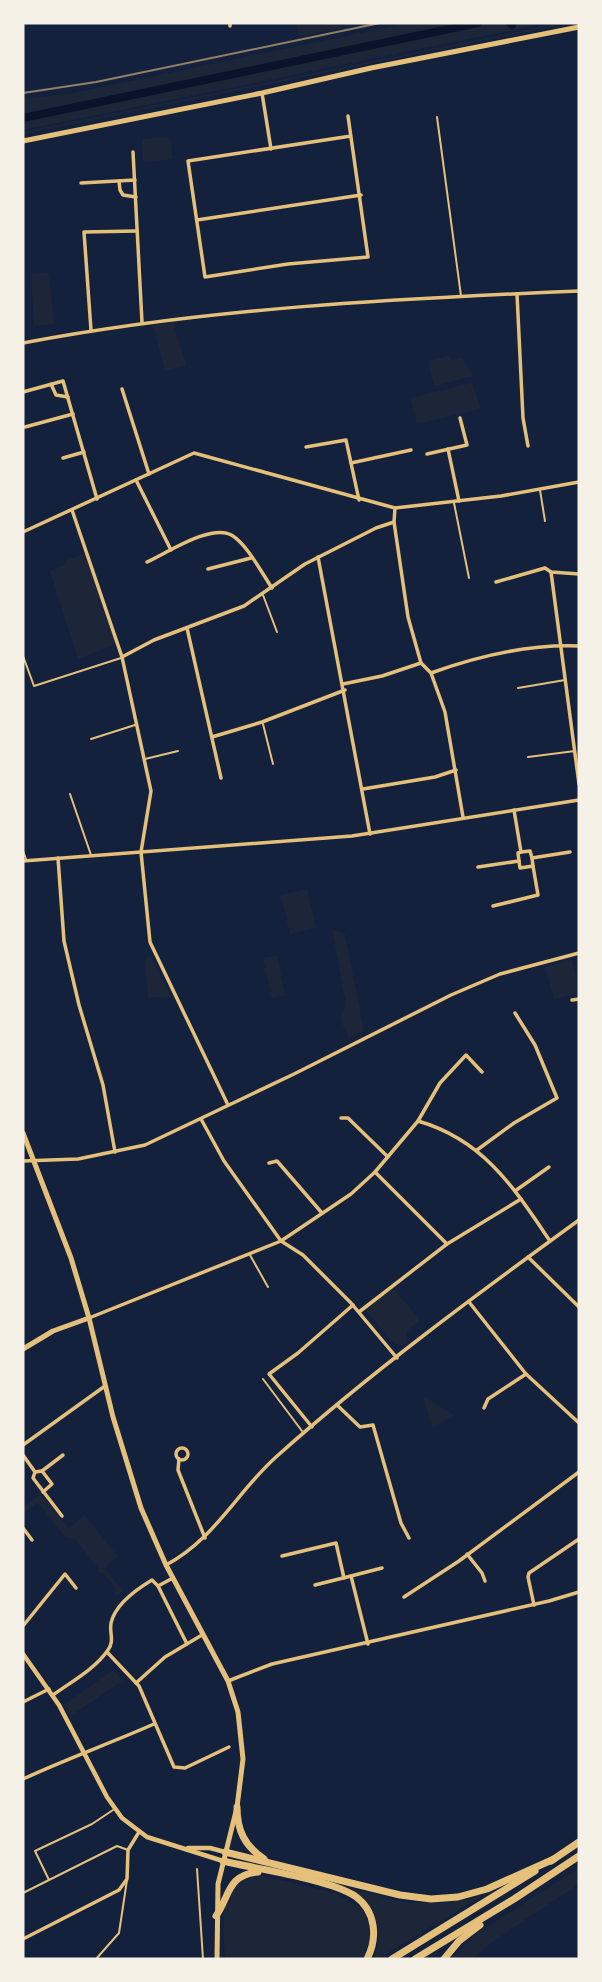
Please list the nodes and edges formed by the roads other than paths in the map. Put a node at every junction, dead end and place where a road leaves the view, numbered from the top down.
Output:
1 (579, 27) edge
2 (262, 93) junction
3 (348, 116) dead end
4 (437, 117) dead end
5 (352, 136) junction
6 (23, 141) edge
7 (271, 149) junction
8 (133, 152) dead end
9 (135, 180) junction
10 (119, 181) junction
11 (80, 183) dead end
12 (361, 195) junction
13 (136, 197) junction
14 (197, 220) junction
15 (137, 231) junction
16 (579, 291) edge
17 (517, 294) junction
18 (461, 296) junction
19 (142, 322) junction
20 (91, 331) junction
21 (23, 343) edge
22 (51, 384) junction
23 (121, 389) dead end
24 (23, 392) edge
25 (68, 397) junction
26 (73, 414) junction
27 (460, 418) dead end
28 (25, 427) dead end
29 (528, 446) dead end
30 (306, 447) dead end
31 (448, 449) junction
32 (411, 450) dead end
33 (84, 452) junction
34 (427, 454) dead end
35 (64, 458) dead end
36 (351, 463) junction
37 (149, 474) junction
38 (136, 480) junction
39 (579, 482) edge
40 (540, 489) junction
41 (97, 499) junction
42 (359, 500) junction
43 (456, 502) junction
44 (395, 508) junction
45 (72, 510) junction
46 (545, 521) dead end
47 (394, 522) junction
48 (23, 532) edge
49 (171, 550) junction
50 (318, 557) junction
51 (251, 558) junction
52 (147, 562) dead end
53 (208, 569) dead end
54 (551, 572) junction
55 (579, 574) edge
56 (469, 578) dead end
57 (496, 582) dead end
58 (272, 588) junction
59 (263, 594) junction
60 (187, 628) junction
61 (277, 632) dead end
62 (562, 645) junction
63 (579, 646) edge
64 (23, 656) edge
65 (122, 657) junction
66 (421, 663) junction
67 (431, 673) junction
68 (566, 680) junction
69 (344, 684) junction
70 (518, 688) dead end
71 (345, 690) junction
72 (262, 722) junction
73 (136, 725) junction
74 (212, 737) junction
75 (577, 738) edge
76 (91, 739) dead end
77 (178, 751) dead end
78 (576, 751) junction
79 (528, 757) dead end
80 (144, 759) junction
81 (273, 764) dead end
82 (456, 770) junction
83 (221, 778) dead end
84 (579, 784) edge
85 (363, 789) junction
86 (70, 794) dead end
87 (579, 800) edge
88 (514, 810) junction
89 (463, 818) junction
90 (370, 834) junction
91 (23, 851) edge
92 (141, 852) junction
93 (521, 852) junction
94 (570, 852) dead end
95 (91, 856) junction
96 (58, 858) junction
97 (532, 859) junction
98 (519, 860) junction
99 (24, 861) edge
100 (533, 866) junction
101 (478, 867) dead end
102 (493, 906) dead end
103 (579, 953) edge
104 (579, 999) edge
105 (572, 1000) dead end
106 (515, 1013) dead end
107 (482, 1072) dead end
108 (228, 1105) junction
109 (341, 1118) dead end
110 (201, 1119) junction
111 (418, 1122) junction
112 (23, 1133) edge
113 (477, 1150) junction
114 (115, 1152) junction
115 (388, 1157) junction
116 (33, 1160) junction
117 (23, 1161) edge
118 (270, 1163) dead end
119 (549, 1167) dead end
120 (375, 1172) junction
121 (516, 1191) junction
122 (521, 1199) junction
123 (322, 1213) junction
124 (579, 1220) edge
125 (282, 1241) junction
126 (550, 1241) junction
127 (447, 1244) junction
128 (249, 1254) junction
129 (528, 1257) junction
130 (268, 1287) dead end
131 (469, 1302) junction
132 (353, 1305) junction
133 (579, 1307) edge
134 (359, 1312) junction
135 (89, 1318) junction
136 (23, 1349) edge
137 (397, 1358) junction
138 (526, 1374) junction
139 (263, 1379) dead end
140 (105, 1386) junction
141 (337, 1405) junction
142 (484, 1408) dead end
143 (579, 1423) edge
144 (312, 1427) junction
145 (304, 1434) junction
146 (23, 1445) edge
147 (23, 1455) edge
148 (63, 1455) dead end
149 (179, 1460) dead end
150 (42, 1471) junction
151 (35, 1472) junction
152 (579, 1472) edge
153 (43, 1492) junction
154 (62, 1516) dead end
155 (23, 1528) edge
156 (205, 1538) junction
157 (409, 1538) dead end
158 (579, 1539) edge
159 (32, 1540) dead end
160 (467, 1554) junction
161 (282, 1556) dead end
162 (166, 1564) junction
163 (382, 1568) dead end
164 (351, 1576) junction
165 (173, 1578) junction
166 (344, 1578) junction
167 (485, 1581) dead end
168 (315, 1585) dead end
169 (158, 1586) junction
170 (76, 1588) dead end
171 (579, 1591) edge
172 (404, 1597) dead end
173 (534, 1605) junction
174 (23, 1626) edge
175 (203, 1634) junction
176 (187, 1644) junction
177 (368, 1644) junction
178 (107, 1652) junction
179 (23, 1654) edge
180 (229, 1681) junction
181 (136, 1683) junction
182 (49, 1689) junction
183 (53, 1695) junction
184 (23, 1702) edge
185 (154, 1724) junction
186 (229, 1747) dead end
187 (85, 1753) junction
188 (23, 1779) edge
189 (237, 1807) junction
190 (114, 1808) junction
191 (139, 1832) junction
192 (579, 1842) edge
193 (183, 1848) junction
194 (128, 1850) junction
195 (225, 1852) junction
196 (579, 1856) edge
197 (554, 1859) junction
198 (223, 1861) junction
199 (271, 1868) junction
200 (197, 1870) dead end
201 (127, 1879) junction
202 (49, 1880) junction
203 (23, 1893) edge
204 (514, 1899) junction
205 (216, 1916) junction
206 (23, 1939) edge
207 (96, 1959) edge
208 (203, 1959) edge
209 (217, 1959) edge
210 (367, 1959) edge
211 (392, 1959) edge
212 (415, 1959) edge
213 (444, 1959) edge

1 - 2 main road
2 - 6 main road
2 - 7 street
3 - 5 street
4 - 18 lane
5 - 7 street
5 - 12 street
7 - 14 street
8 - 9 street
9 - 10 street
9 - 13 street
10 - 11 street
10 - 13 street
12 - 14 street
12 - 14 street
13 - 15 street
15 - 19 street
15 - 20 street
16 - 17 street
17 - 18 street
17 - 29 street
18 - 19 street
19 - 20 street
20 - 21 street
22 - 24 street
22 - 25 street
22 - 25 street
23 - 37 street
25 - 26 street
26 - 28 street
26 - 33 street
27 - 31 street
30 - 36 street
31 - 34 street
31 - 43 street
32 - 36 street
33 - 35 street
33 - 41 street
36 - 42 street
37 - 38 street
37 - 42 street
38 - 41 street
38 - 49 street
39 - 40 street
40 - 43 street
40 - 46 lane
41 - 45 street
42 - 44 street
43 - 44 street
43 - 56 lane
44 - 47 street
45 - 48 street
45 - 65 street
47 - 50 street
47 - 66 street
49 - 51 street
49 - 52 street
50 - 58 street
50 - 69 street
51 - 53 street
51 - 58 street
54 - 55 street
54 - 57 street
54 - 62 street
58 - 59 street
59 - 60 street
59 - 61 lane
60 - 65 street
60 - 74 street
62 - 63 street
62 - 67 street
62 - 68 street
64 - 65 lane
65 - 73 street
66 - 67 street
66 - 69 street
67 - 82 street
68 - 70 lane
68 - 75 street
69 - 71 street
71 - 72 street
71 - 85 street
72 - 74 street
72 - 81 lane
73 - 76 lane
73 - 80 street
74 - 83 street
75 - 78 street
77 - 80 lane
78 - 79 lane
78 - 84 street
80 - 92 street
82 - 85 street
82 - 89 street
85 - 90 street
86 - 95 lane
87 - 88 street
88 - 89 street
88 - 93 street
89 - 90 street
90 - 92 street
91 - 99 lane
92 - 95 street
92 - 108 street
93 - 97 street
93 - 98 street
94 - 97 street
95 - 96 street
96 - 99 street
96 - 114 street
97 - 100 street
98 - 100 street
98 - 101 street
100 - 102 street
103 - 108 street
104 - 105 street
106 - 113 street
107 - 111 street
108 - 110 street
109 - 115 street
110 - 114 street
110 - 125 street
111 - 113 street
111 - 115 street
112 - 116 main road
113 - 121 street
114 - 116 street
115 - 120 street
116 - 117 street
116 - 135 main road
118 - 123 street
119 - 121 street
120 - 123 street
120 - 127 street
121 - 122 street
122 - 126 street
122 - 127 street
123 - 125 street
124 - 126 street
125 - 128 street
125 - 132 street
126 - 129 street
127 - 134 street
128 - 130 lane
128 - 135 street
129 - 131 street
129 - 133 street
131 - 137 street
131 - 138 street
132 - 134 street
132 - 144 street
134 - 137 street
135 - 136 main road
135 - 140 main road
137 - 141 street
138 - 142 street
138 - 143 street
139 - 145 lane
140 - 146 street
140 - 162 main road
141 - 144 street
141 - 157 street
144 - 145 street
145 - 156 street
147 - 151 street
148 - 150 street
149 - 156 street
150 - 151 street
150 - 153 street
151 - 153 street
152 - 160 street
153 - 154 street
155 - 159 street
156 - 162 street
158 - 173 street
160 - 167 street
160 - 172 street
161 - 166 street
162 - 165 main road
163 - 164 street
164 - 166 street
164 - 177 street
165 - 169 street
165 - 175 main road
166 - 168 street
169 - 176 street
169 - 178 street
170 - 174 street
171 - 173 street
173 - 177 street
175 - 176 street
175 - 180 main road
176 - 181 street
177 - 180 street
178 - 181 street
178 - 183 street
179 - 182 street
180 - 189 main road
181 - 185 street
182 - 183 street
182 - 184 street
183 - 187 street
185 - 186 street
185 - 187 street
187 - 188 street
187 - 190 street
189 - 195 main road
189 - 199 highway
190 - 191 street
190 - 202 lane
191 - 193 street
191 - 194 street
192 - 197 highway
193 - 195 street
193 - 198 street
194 - 201 street
194 - 202 lane
195 - 198 main road
195 - 199 highway
196 - 204 highway
197 - 199 highway
197 - 211 highway
198 - 199 highway
198 - 205 main road
199 - 205 highway
199 - 210 highway
200 - 208 lane
201 - 206 street
201 - 207 lane
202 - 203 lane
204 - 212 highway
204 - 213 highway
205 - 209 main road

